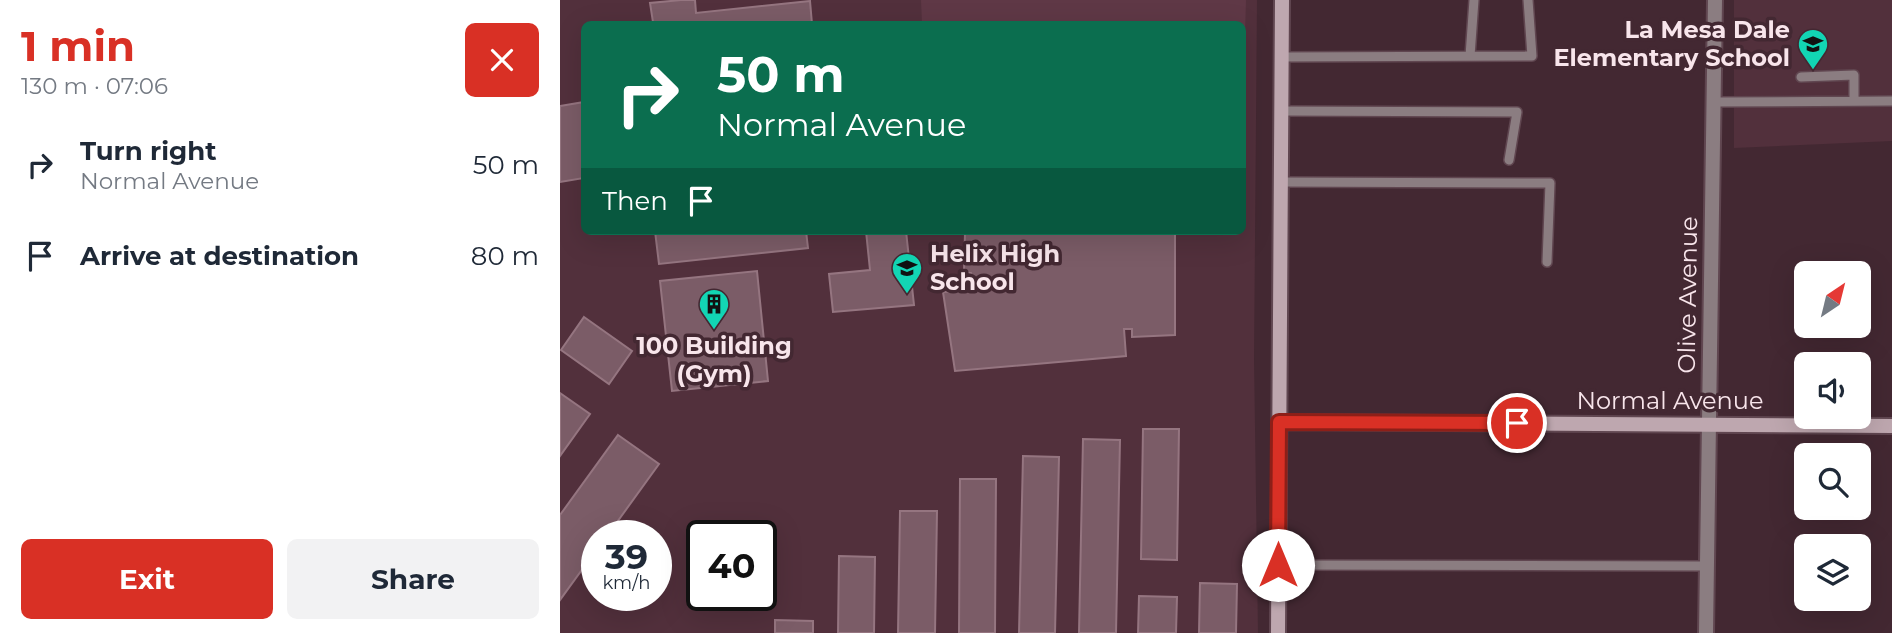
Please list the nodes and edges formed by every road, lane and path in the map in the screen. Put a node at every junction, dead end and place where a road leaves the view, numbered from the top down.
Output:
1 (1282, 0) edge
2 (1474, 0) edge
3 (1528, 0) edge
4 (1715, 0) edge
5 (1470, 56) junction
6 (1282, 57) junction
7 (1801, 77) dead end
8 (1854, 101) junction
9 (1892, 101) edge
10 (1714, 102) junction
11 (1281, 111) junction
12 (1509, 160) dead end
13 (1281, 182) junction
14 (1547, 262) dead end
15 (1279, 422) junction
16 (1709, 424) junction
17 (1892, 426) edge
18 (1278, 565) junction
19 (1707, 565) junction
20 (1278, 633) edge
21 (1706, 633) edge

1 - 6 street
2 - 5 lane
3 - 5 lane
4 - 10 street, Olive Avenue
5 - 6 lane
6 - 11 street
7 - 8 lane
8 - 9 lane
8 - 10 lane
10 - 16 street, Olive Avenue
11 - 12 lane
11 - 13 street
13 - 14 lane
13 - 15 street
15 - 16 street, Normal Avenue
15 - 18 street
16 - 17 street, Normal Avenue
16 - 19 street, Olive Avenue
18 - 19 lane
18 - 20 street
19 - 21 street, Olive Avenue

